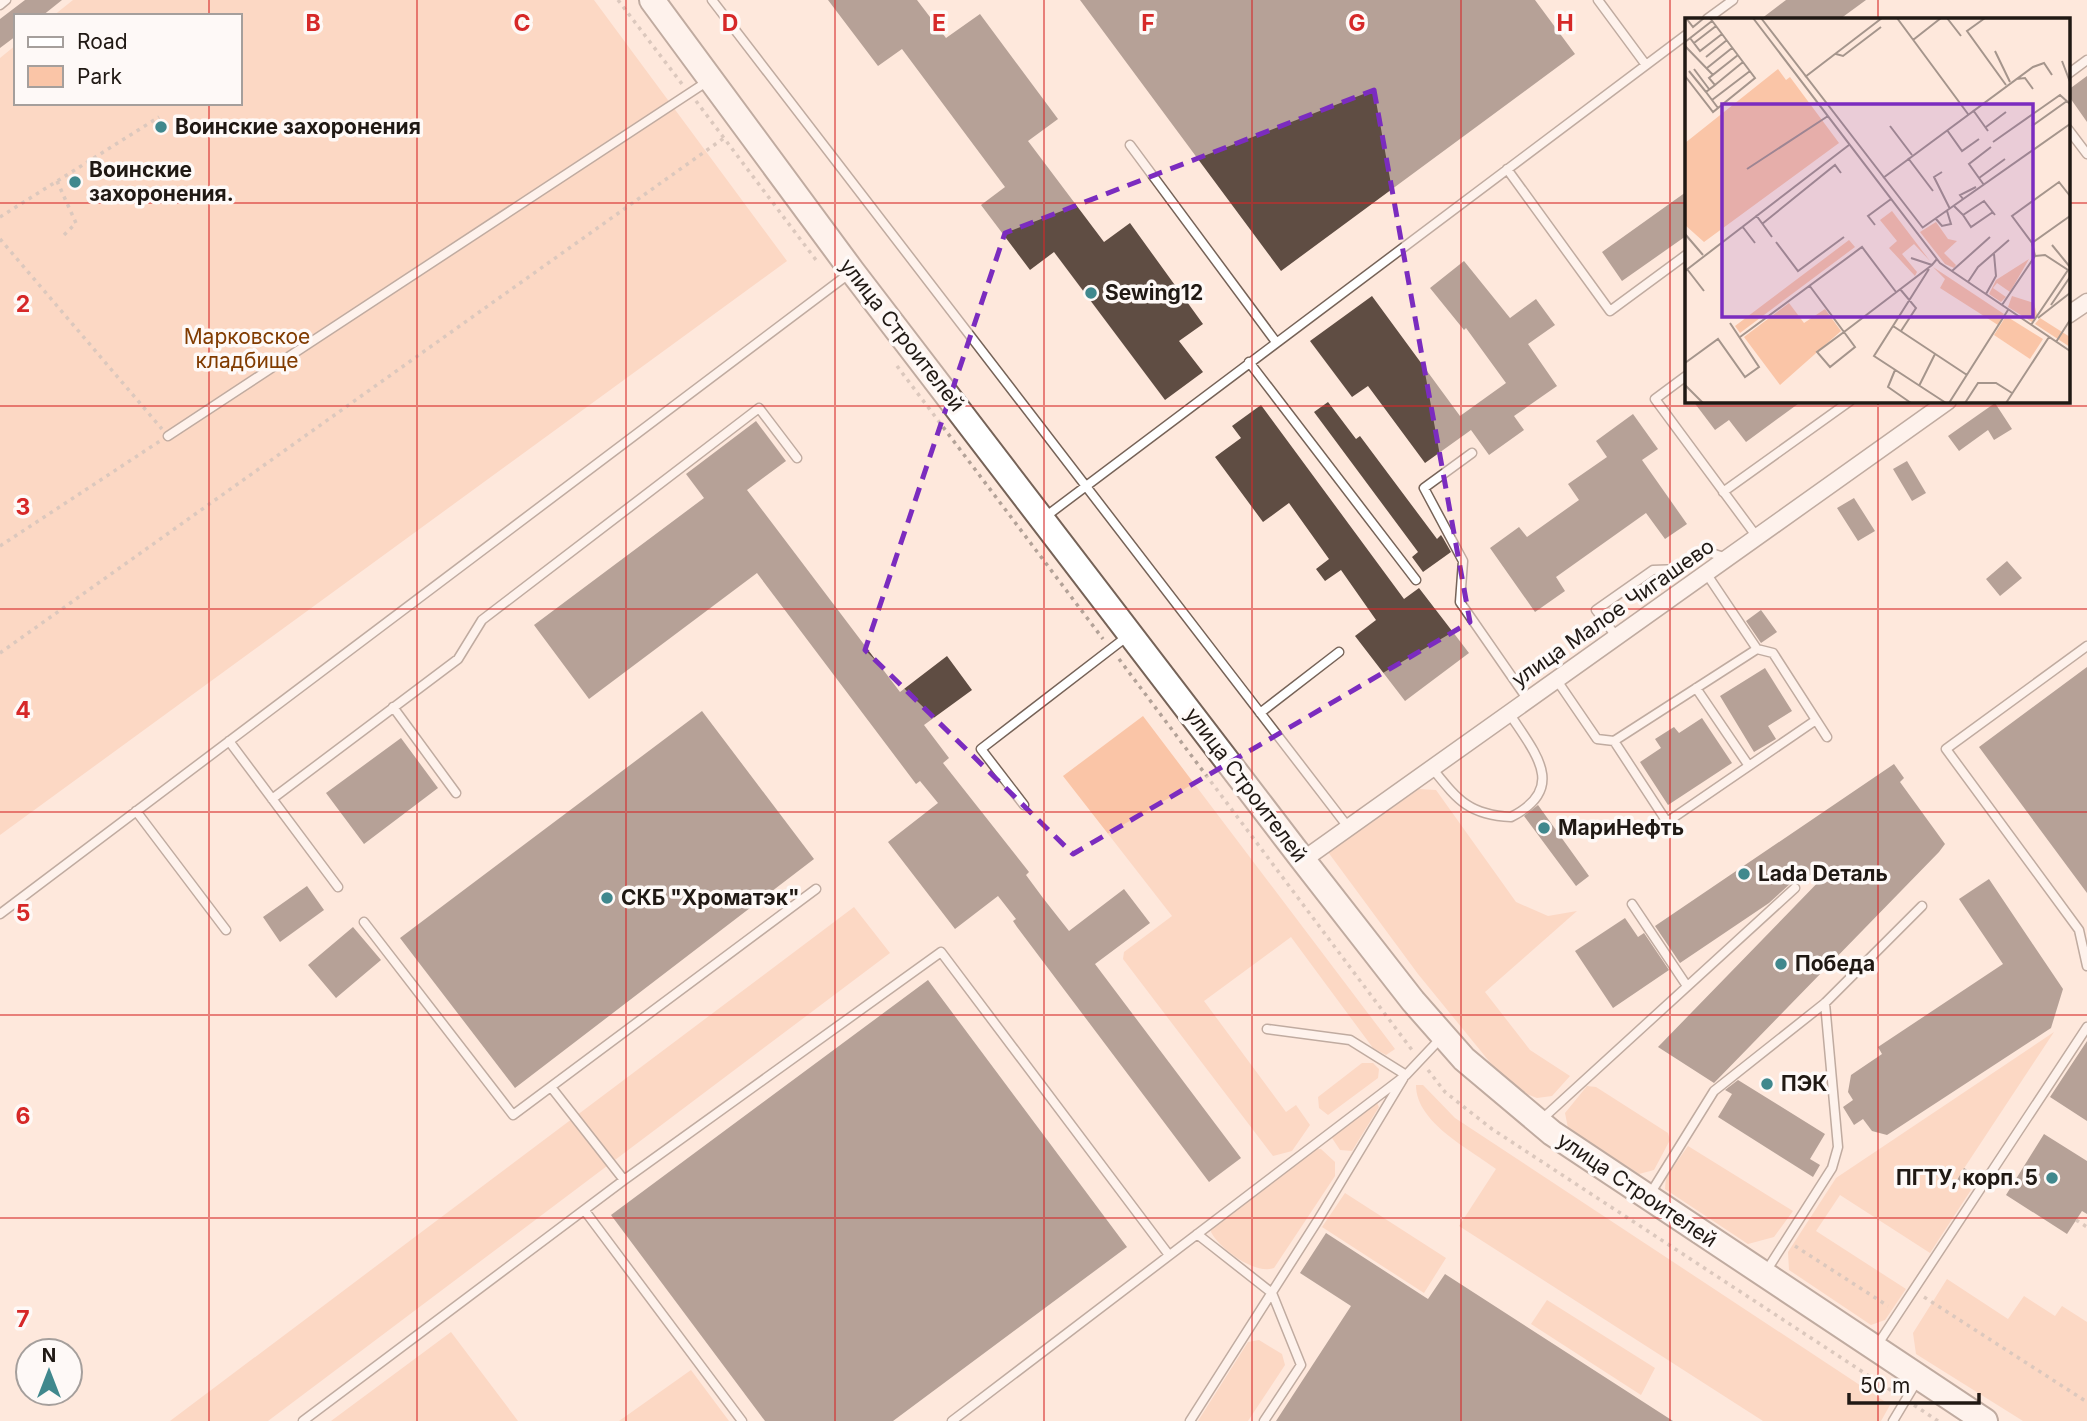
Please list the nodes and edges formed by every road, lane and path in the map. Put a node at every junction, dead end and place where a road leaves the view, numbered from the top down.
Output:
1 (6, 0) edge
2 (618, 0) edge
3 (652, 0) edge
4 (712, 0) edge
5 (1598, 0) edge
6 (1733, 0) edge
7 (0, 5) edge
8 (1708, 18) edge
9 (1685, 39) edge
10 (2087, 60) edge
11 (1646, 65) junction
12 (2070, 73) edge
13 (711, 79) junction
14 (689, 93) junction
15 (159, 117) dead end
16 (2070, 132) edge
17 (724, 138) junction
18 (2087, 138) edge
19 (2079, 144) junction
20 (1130, 145) dead end
21 (2087, 154) edge
22 (1507, 169) junction
23 (57, 181) junction
24 (0, 217) edge
25 (63, 236) dead end
26 (0, 239) edge
27 (1685, 256) edge
28 (844, 278) junction
29 (2087, 302) edge
30 (2070, 314) edge
31 (1276, 342) junction
32 (893, 362) dead end
33 (1249, 362) junction
34 (1685, 377) edge
35 (1849, 402) edge
36 (1947, 402) edge
37 (168, 436) junction
38 (1472, 453) dead end
39 (797, 458) dead end
40 (1085, 485) junction
41 (1723, 492) junction
42 (1043, 518) junction
43 (1756, 537) junction
44 (0, 546) edge
45 (1727, 558) junction
46 (1706, 573) junction
47 (1416, 580) dead end
48 (1132, 634) junction
49 (1616, 636) junction
50 (2087, 646) edge
51 (1757, 649) junction
52 (1112, 650) junction
53 (1339, 652) dead end
54 (0, 653) edge
55 (1556, 679) junction
56 (1696, 688) junction
57 (1528, 699) junction
58 (393, 707) junction
59 (1260, 713) junction
60 (1509, 713) junction
61 (1816, 720) junction
62 (1827, 737) dead end
63 (229, 741) junction
64 (1614, 741) junction
65 (1749, 766) junction
66 (1432, 768) junction
67 (456, 793) dead end
68 (272, 799) junction
69 (1024, 805) dead end
70 (136, 811) junction
71 (1348, 828) junction
72 (1303, 860) junction
73 (338, 887) dead end
74 (1796, 888) dead end
75 (816, 890) dead end
76 (1632, 904) dead end
77 (1922, 905) dead end
78 (1311, 912) dead end
79 (0, 914) edge
80 (364, 922) dead end
81 (2087, 923) edge
82 (226, 930) dead end
83 (2079, 930) junction
84 (2087, 966) edge
85 (1687, 986) junction
86 (1825, 1003) junction
87 (2087, 1027) edge
88 (1266, 1029) dead end
89 (1443, 1036) junction
90 (1406, 1075) junction
91 (551, 1087) junction
92 (1539, 1122) junction
93 (624, 1180) junction
94 (1649, 1196) junction
95 (585, 1211) junction
96 (2076, 1220) dead end
97 (2087, 1227) edge
98 (1197, 1234) junction
99 (1786, 1240) junction
100 (1169, 1255) junction
101 (1763, 1275) junction
102 (1913, 1290) junction
103 (1272, 1293) junction
104 (1899, 1313) junction
105 (1875, 1349) junction
106 (1919, 1378) junction
107 (1906, 1400) junction
108 (2087, 1402) edge
109 (303, 1421) edge
110 (742, 1421) edge
111 (951, 1421) edge
112 (1190, 1421) edge
113 (1264, 1421) edge
114 (1893, 1421) edge
115 (1938, 1421) edge
116 (1984, 1421) edge

1 - 7 lane
2 - 14 path
3 - 13 main road, улица Строителей
4 - 40 lane
5 - 11 lane
6 - 8 lane
9 - 11 lane
10 - 12 lane
11 - 22 lane
13 - 14 lane
13 - 28 main road, улица Строителей
14 - 17 path
14 - 37 lane
15 - 23 path
16 - 19 lane
17 - 28 path
17 - 54 path
18 - 19 lane
19 - 21 lane
20 - 31 lane
22 - 27 lane
22 - 31 lane
23 - 24 path
23 - 25 path
26 - 37 path
28 - 42 main road, улица Строителей
28 - 63 lane
29 - 30 street
31 - 33 lane
32 - 52 path
33 - 40 lane
33 - 47 lane
34 - 41 lane
35 - 41 lane
36 - 43 street, улица Малое Чигашево
37 - 44 path
38 - 57 lane
39 - 58 lane
40 - 42 lane
40 - 59 lane
41 - 43 lane
42 - 48 main road, улица Строителей
43 - 45 street, улица Малое Чигашево
45 - 46 street, улица Малое Чигашево
45 - 49 lane
46 - 49 street, улица Малое Чигашево
46 - 51 lane
48 - 52 lane
48 - 72 main road, улица Строителей
49 - 55 street, улица Малое Чигашево
50 - 83 lane
51 - 56 lane
51 - 61 lane
52 - 69 lane
52 - 78 path
53 - 59 lane
55 - 57 street, улица Малое Чигашево
55 - 64 lane
56 - 64 lane
56 - 65 lane
57 - 60 street, улица Малое Чигашево
58 - 67 lane
58 - 68 lane
59 - 71 lane
60 - 66 street, улица Малое Чигашево
60 - 66 lane
61 - 62 lane
61 - 65 lane
63 - 68 lane
63 - 70 lane
64 - 65 lane
66 - 71 street, улица Малое Чигашево
68 - 73 lane
70 - 79 lane
70 - 82 lane
71 - 72 street, улица Малое Чигашево
72 - 89 main road, улица Строителей
74 - 85 lane
75 - 91 lane
76 - 85 lane
77 - 86 lane
80 - 91 lane
81 - 83 lane
83 - 84 lane
85 - 92 lane
86 - 94 lane
86 - 99 lane
87 - 102 lane
88 - 90 lane
89 - 90 lane
89 - 92 main road, улица Строителей
90 - 98 lane
90 - 103 lane
91 - 93 lane
92 - 94 main road, улица Строителей
93 - 95 lane
93 - 100 lane
94 - 101 main road, улица Строителей
95 - 109 lane
95 - 110 lane
96 - 97 path
98 - 100 lane
98 - 103 lane
99 - 101 lane
99 - 104 path
100 - 111 lane
101 - 105 main road, улица Строителей
102 - 104 lane
102 - 108 path
103 - 112 lane
103 - 113 lane
104 - 105 lane
105 - 106 main road, улица Строителей
106 - 107 lane
106 - 116 main road, улица Строителей
107 - 114 lane
107 - 115 path

